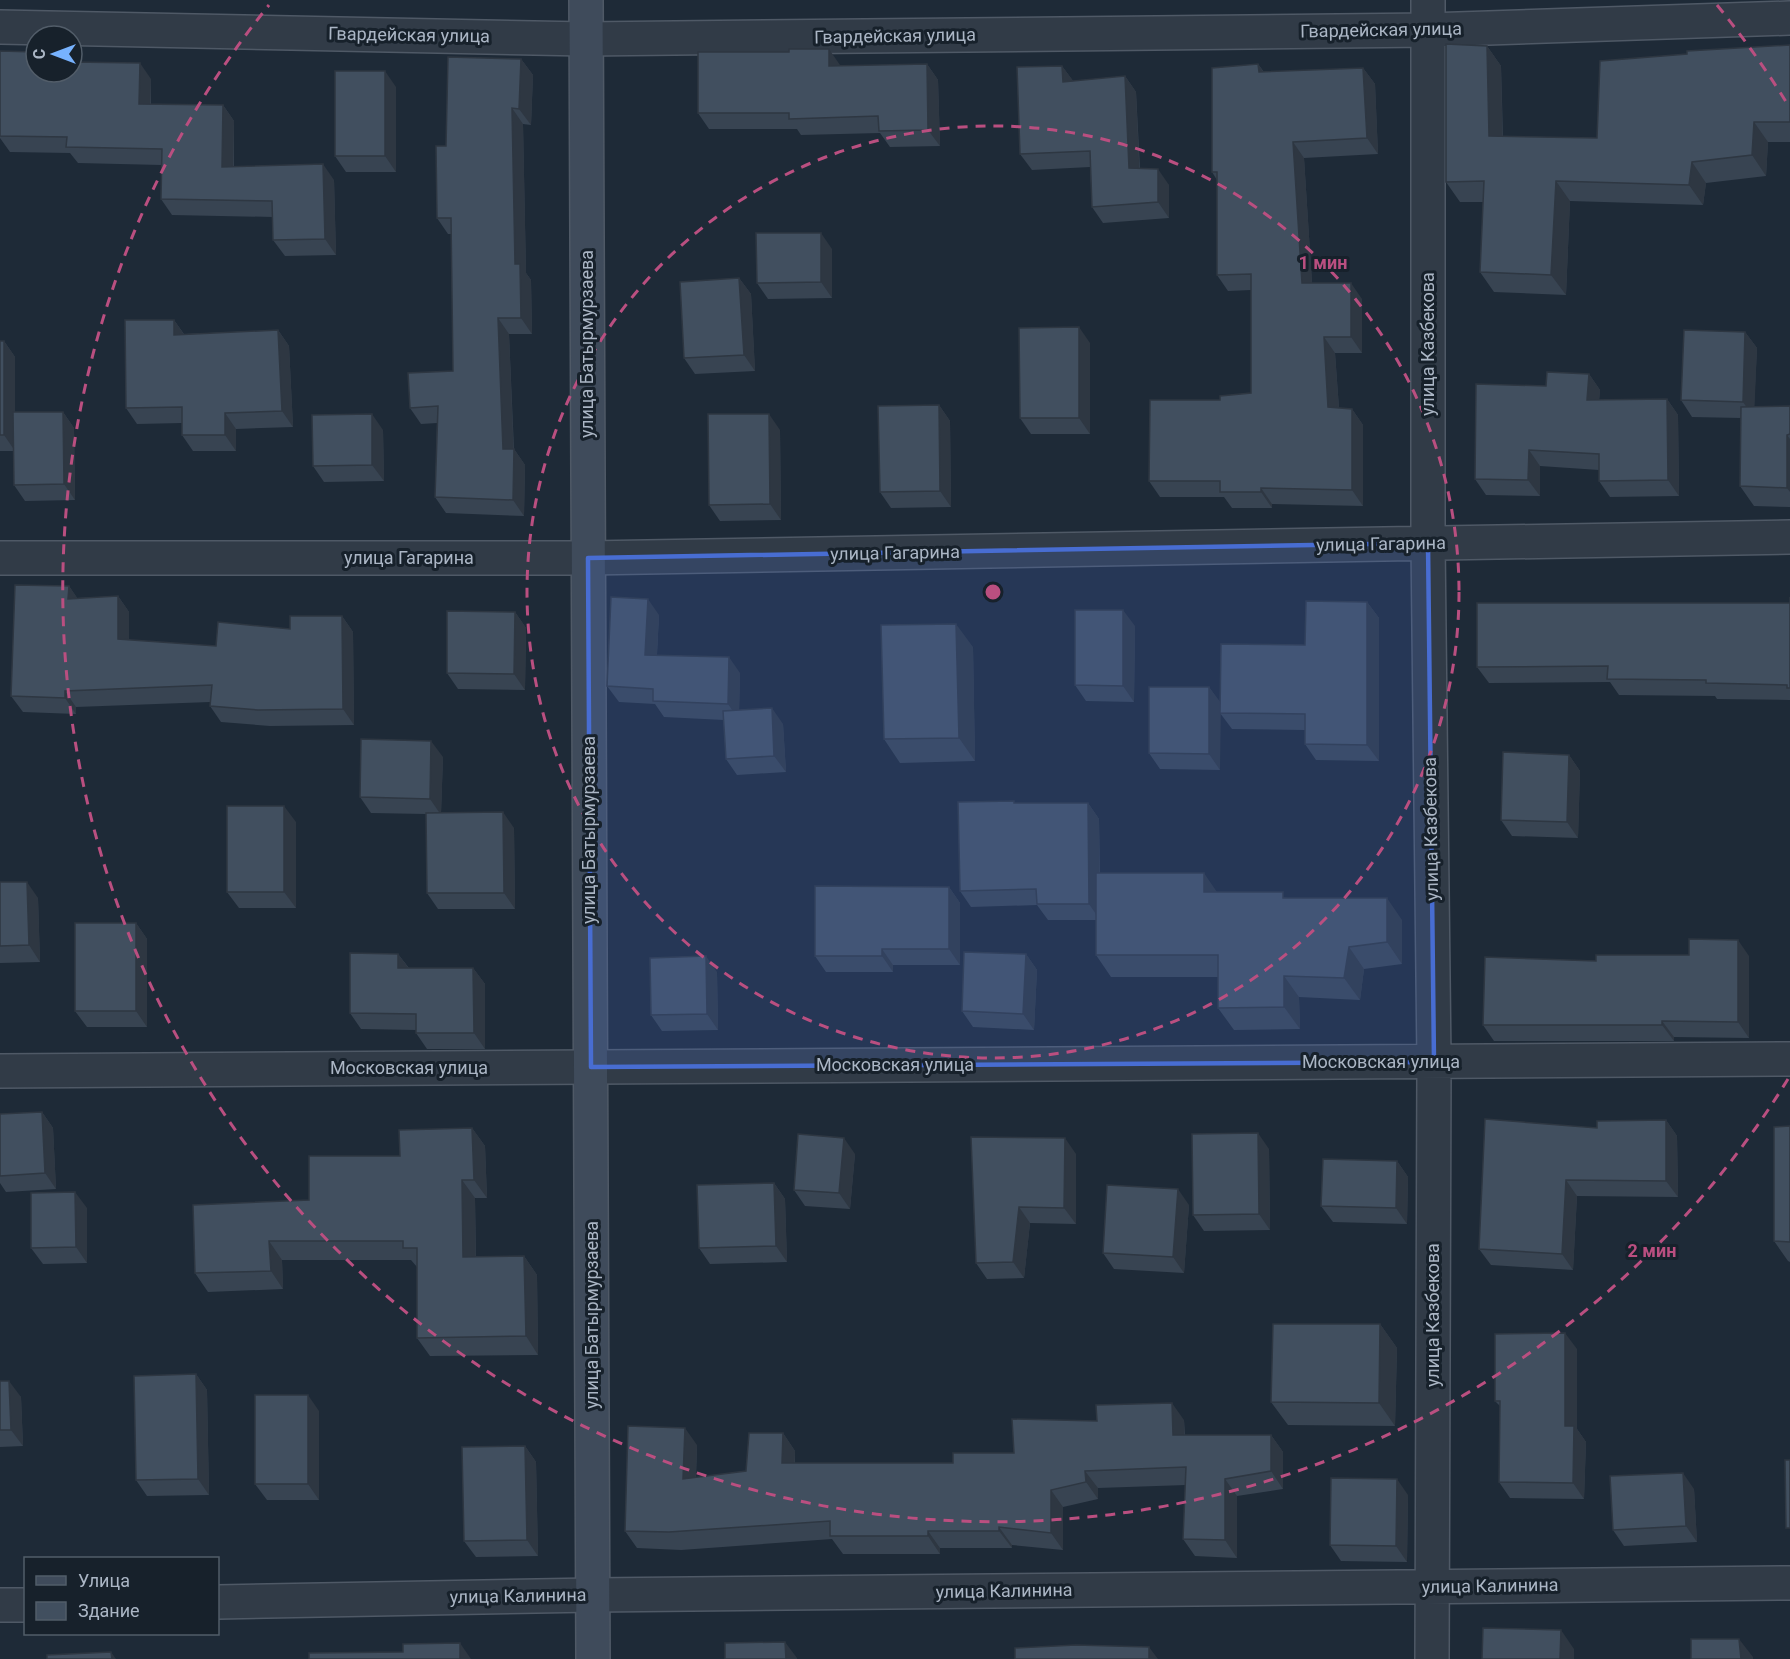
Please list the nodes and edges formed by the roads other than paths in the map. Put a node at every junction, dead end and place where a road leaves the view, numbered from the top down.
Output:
1 (586, 0) edge
2 (1428, 15) edge
3 (1790, 18) edge
4 (0, 27) edge
5 (586, 39) junction
6 (1790, 537) edge
7 (1428, 543) junction
8 (0, 558) edge
9 (588, 558) junction
10 (1790, 1059) edge
11 (1434, 1062) junction
12 (591, 1067) junction
13 (0, 1071) edge
14 (1790, 1583) edge
15 (1433, 1586) junction
16 (594, 1595) junction
17 (219, 1602) edge
18 (0, 1605) edge
19 (24, 1605) edge
20 (593, 1659) edge
21 (1432, 1659) edge

1 - 5 street, улица Батырмурзаева
2 - 3 street, Гвардейская улица
2 - 5 street, Гвардейская улица
2 - 7 street, улица Казбекова
4 - 5 street, Гвардейская улица
5 - 9 street, улица Батырмурзаева
6 - 7 street, улица Гагарина
7 - 9 street, улица Гагарина
7 - 11 street, улица Казбекова
8 - 9 street, улица Гагарина
9 - 12 street, улица Батырмурзаева
10 - 11 street, Московская улица
11 - 12 street, Московская улица
11 - 15 street, улица Казбекова
12 - 13 street, Московская улица
12 - 16 street, улица Батырмурзаева
14 - 15 street, улица Калинина
15 - 16 street, улица Калинина
15 - 21 street, улица Казбекова
16 - 17 street, улица Калинина
16 - 20 street, улица Батырмурзаева
18 - 19 street

